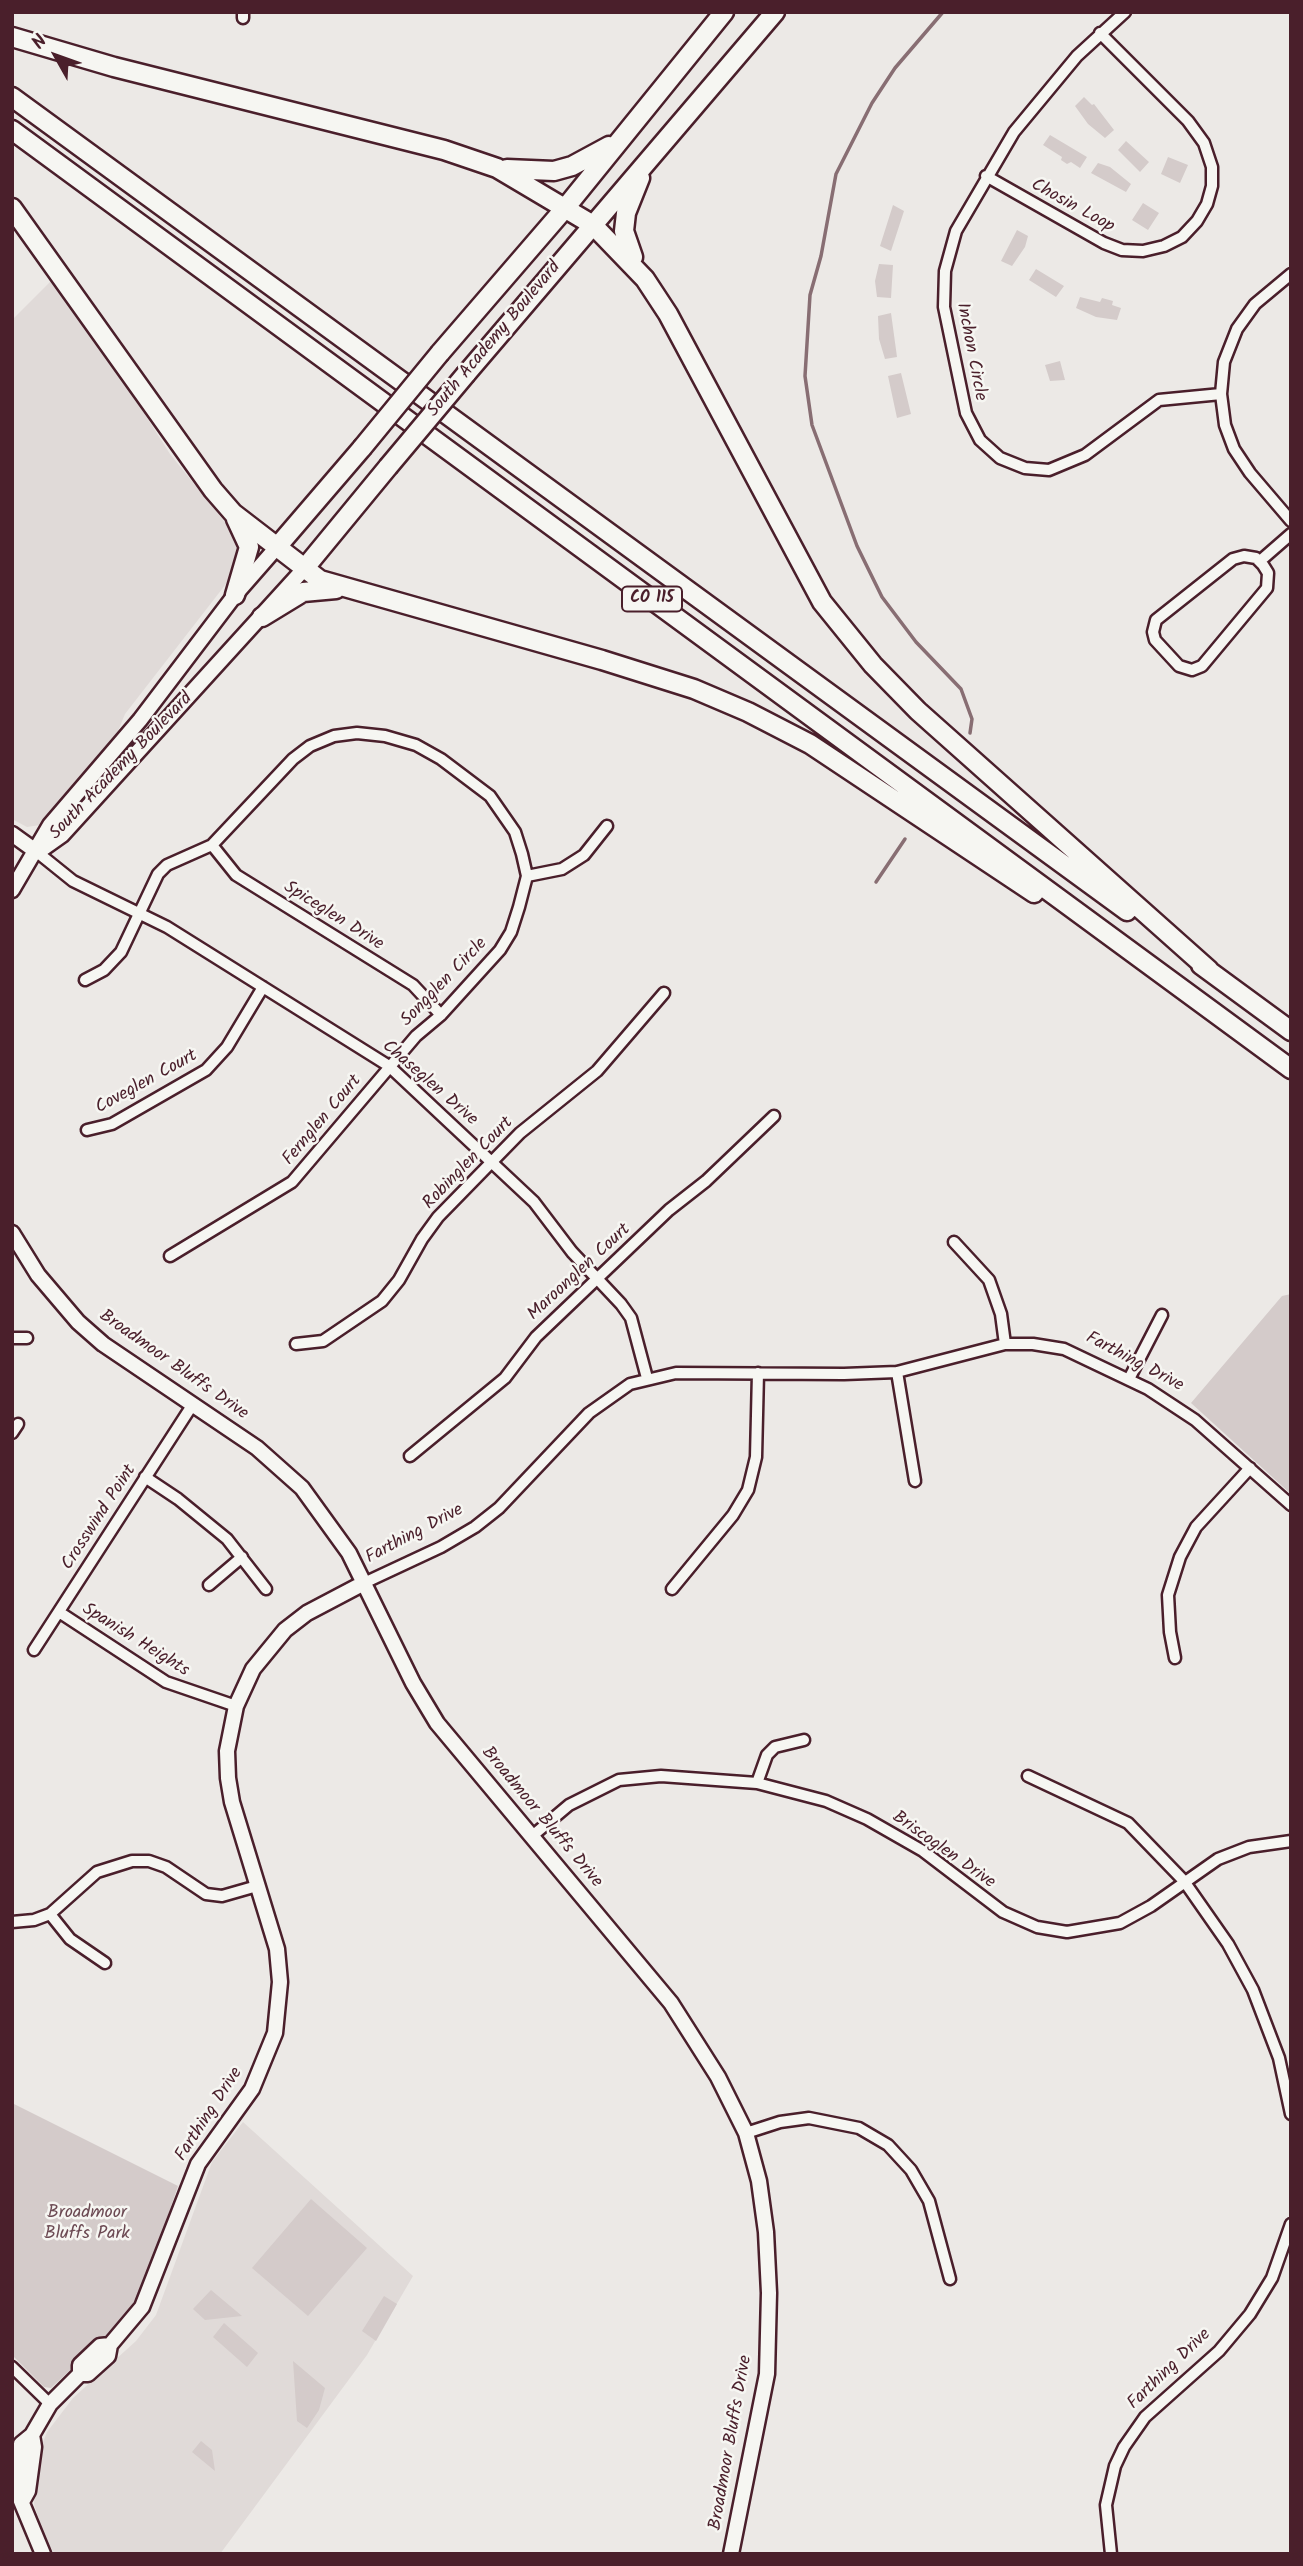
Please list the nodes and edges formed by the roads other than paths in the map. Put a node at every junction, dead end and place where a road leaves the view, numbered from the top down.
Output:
1 (724, 12) edge
2 (1125, 12) edge
3 (773, 14) edge
4 (1100, 33) junction
5 (12, 37) edge
6 (12, 97) edge
7 (12, 130) edge
8 (624, 137) junction
9 (647, 161) junction
10 (498, 168) junction
11 (986, 176) junction
12 (566, 207) junction
13 (12, 208) edge
14 (593, 225) junction
15 (1291, 274) edge
16 (645, 279) junction
17 (1221, 394) junction
18 (233, 513) junction
19 (1291, 521) edge
20 (1291, 534) edge
21 (277, 547) junction
22 (1260, 561) junction
23 (304, 569) junction
24 (340, 588) junction
25 (236, 595) junction
26 (262, 617) junction
27 (607, 826) dead end
28 (12, 834) edge
29 (212, 845) junction
30 (37, 852) junction
31 (527, 876) junction
32 (12, 890) edge
33 (139, 914) junction
34 (1147, 964) junction
35 (1209, 970) junction
36 (85, 980) dead end
37 (263, 987) junction
38 (664, 993) dead end
39 (440, 1015) junction
40 (1291, 1031) edge
41 (389, 1066) junction
42 (1291, 1069) edge
43 (774, 1116) dead end
44 (88, 1130) dead end
45 (493, 1161) junction
46 (12, 1233) edge
47 (954, 1242) dead end
48 (170, 1256) dead end
49 (599, 1278) junction
50 (1162, 1315) dead end
51 (12, 1338) edge
52 (27, 1338) dead end
53 (296, 1344) dead end
54 (1005, 1345) junction
55 (897, 1372) junction
56 (758, 1373) junction
57 (648, 1378) junction
58 (1129, 1379) junction
59 (193, 1404) junction
60 (410, 1456) dead end
61 (1250, 1468) junction
62 (145, 1478) junction
63 (915, 1481) dead end
64 (1291, 1505) edge
65 (242, 1557) junction
66 (364, 1583) junction
67 (209, 1585) dead end
68 (266, 1589) dead end
69 (672, 1589) dead end
70 (58, 1612) junction
71 (34, 1650) dead end
72 (1175, 1658) dead end
73 (236, 1706) junction
74 (804, 1740) dead end
75 (1028, 1776) dead end
76 (757, 1783) junction
77 (531, 1837) junction
78 (1291, 1841) edge
79 (1184, 1881) junction
80 (257, 1886) junction
81 (50, 1913) junction
82 (12, 1922) edge
83 (105, 1963) dead end
84 (1291, 2114) edge
85 (746, 2133) junction
86 (1291, 2224) edge
87 (950, 2279) dead end
88 (12, 2367) edge
89 (50, 2404) junction
90 (43, 2554) edge
91 (731, 2554) edge
92 (1111, 2554) edge

1 - 8 highway, South Academy Boulevard
2 - 4 street, Inchon Circle
3 - 9 highway, South Academy Boulevard
4 - 11 street, Inchon Circle
4 - 11 street, Chosin Loop
5 - 10 highway
6 - 35 highway, CO 115
7 - 34 highway, CO 115
8 - 10 highway
8 - 12 highway, South Academy Boulevard
9 - 14 highway, South Academy Boulevard
9 - 16 highway
10 - 12 highway
11 - 17 street, Inchon Circle
12 - 14 highway
12 - 21 highway, South Academy Boulevard, bridge
13 - 18 highway
14 - 16 highway
14 - 23 highway, South Academy Boulevard, bridge
15 - 17 street
16 - 35 highway
17 - 19 street
18 - 21 highway
18 - 25 highway
20 - 22 street
21 - 23 highway
21 - 25 street, South Academy Boulevard
22 - 22 street
23 - 24 highway
23 - 26 street, South Academy Boulevard
24 - 26 highway
24 - 34 highway
25 - 30 street, South Academy Boulevard
26 - 30 street, South Academy Boulevard
27 - 31 street
28 - 30 street
29 - 31 street
29 - 33 street
29 - 39 street, Spiceglen Drive
30 - 32 street
30 - 33 street, Chaseglen Drive
31 - 39 street, Songglen Circle
33 - 36 street
33 - 37 street, Chaseglen Drive
34 - 42 highway, CO 115
35 - 40 highway, CO 115
37 - 41 street, Chaseglen Drive
37 - 44 street, Coveglen Court
38 - 45 street, Robinglen Court
39 - 41 street, Songglen Circle
41 - 45 street, Chaseglen Drive
41 - 48 street, Fernglen Court
43 - 49 street, Maroonglen Court
45 - 49 street, Chaseglen Drive
45 - 53 street, Robinglen Court
46 - 59 street, Broadmoor Bluffs Drive
47 - 54 street
49 - 57 street, Chaseglen Drive
49 - 60 street, Maroonglen Court
50 - 58 street
51 - 52 street
54 - 55 street, Farthing Drive
54 - 58 street, Farthing Drive
55 - 56 street, Farthing Drive
55 - 63 street
56 - 57 street, Farthing Drive
56 - 69 street
57 - 66 street, Farthing Drive
58 - 61 street, Farthing Drive
59 - 62 street, Crosswind Point
59 - 66 street, Broadmoor Bluffs Drive
61 - 64 street, Farthing Drive
61 - 72 street
62 - 65 street
62 - 70 street, Crosswind Point
65 - 67 street
65 - 68 street
66 - 73 street, Farthing Drive
66 - 77 street, Broadmoor Bluffs Drive
70 - 71 street, Crosswind Point
70 - 73 street, Spanish Heights
73 - 80 street, Farthing Drive
74 - 76 street
75 - 79 street
76 - 77 street, Briscoglen Drive
76 - 79 street, Briscoglen Drive
77 - 85 street, Broadmoor Bluffs Drive
78 - 79 street, Briscoglen Drive
79 - 84 street
80 - 81 street
80 - 89 street, Farthing Drive
81 - 82 street
81 - 83 street
85 - 87 street
85 - 91 street, Broadmoor Bluffs Drive
86 - 92 street, Farthing Drive
88 - 89 street
89 - 90 street, Farthing Drive

